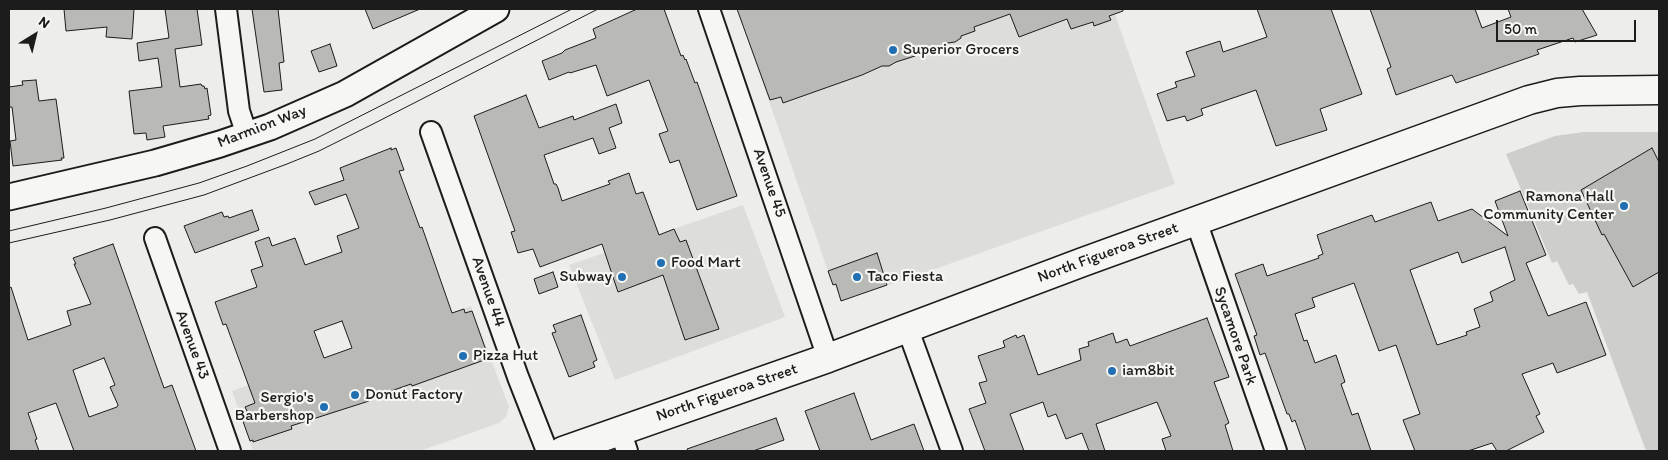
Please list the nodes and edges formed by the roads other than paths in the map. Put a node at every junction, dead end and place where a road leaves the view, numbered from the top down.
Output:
1 (226, 9) edge
2 (496, 9) edge
3 (709, 9) edge
4 (1659, 90) edge
5 (431, 132) dead end
6 (247, 135) junction
7 (9, 197) edge
8 (1196, 221) junction
9 (154, 238) dead end
10 (907, 327) junction
11 (828, 358) junction
12 (624, 441) edge
13 (230, 451) edge
14 (547, 451) edge
15 (563, 451) edge
16 (952, 451) edge
17 (1276, 451) edge

1 - 6 street
2 - 6 street, Marmion Way
3 - 11 street, Avenue 45
4 - 8 main road, North Figueroa Street
5 - 14 street, Avenue 44
6 - 7 street, Marmion Way
8 - 10 main road, North Figueroa Street
8 - 17 street, Sycamore Park
9 - 13 street, Avenue 43
10 - 11 main road, North Figueroa Street
10 - 16 street
11 - 12 main road, North Figueroa Street
12 - 15 main road, North Figueroa Street

